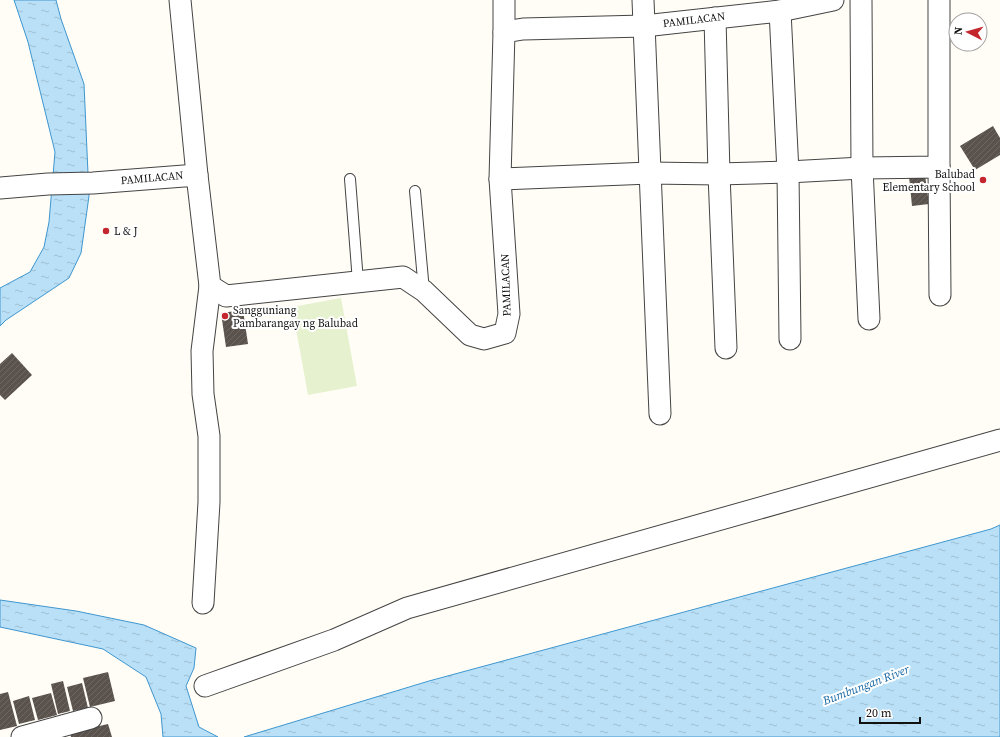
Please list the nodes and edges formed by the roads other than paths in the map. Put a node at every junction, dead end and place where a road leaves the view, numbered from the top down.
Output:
1 (180, 0) edge
2 (504, 0) edge
3 (643, 0) edge
4 (833, 0) edge
5 (861, 0) edge
6 (939, 0) edge
7 (780, 10) junction
8 (714, 18) junction
9 (644, 26) junction
10 (504, 32) junction
11 (939, 167) junction
12 (862, 168) junction
13 (788, 172) junction
14 (650, 173) junction
15 (719, 174) junction
16 (197, 175) junction
17 (350, 179) dead end
18 (500, 179) junction
19 (0, 188) edge
20 (415, 192) dead end
21 (358, 282) junction
22 (210, 286) junction
23 (424, 291) junction
24 (940, 295) dead end
25 (869, 319) dead end
26 (790, 339) dead end
27 (726, 348) dead end
28 (660, 414) dead end
29 (1000, 440) edge
30 (203, 603) dead end
31 (205, 686) dead end
32 (91, 718) dead end
33 (22, 737) edge

1 - 16 street
2 - 10 street
3 - 9 street
4 - 7 street, PAMILACAN
5 - 12 street
6 - 11 street
7 - 8 street, PAMILACAN
7 - 13 street
8 - 9 street, PAMILACAN
8 - 15 street
9 - 10 street, PAMILACAN
9 - 14 street
10 - 18 street, PAMILACAN
11 - 12 street
11 - 24 street
12 - 13 street
12 - 25 street
13 - 15 street
13 - 26 street
14 - 15 street
14 - 18 street
14 - 28 street
15 - 27 street
16 - 19 street, PAMILACAN
16 - 22 street, PAMILACAN
17 - 21 lane
18 - 23 street, PAMILACAN
20 - 23 lane
21 - 22 street, PAMILACAN
21 - 23 street, PAMILACAN
22 - 30 street
29 - 31 street
32 - 33 street

